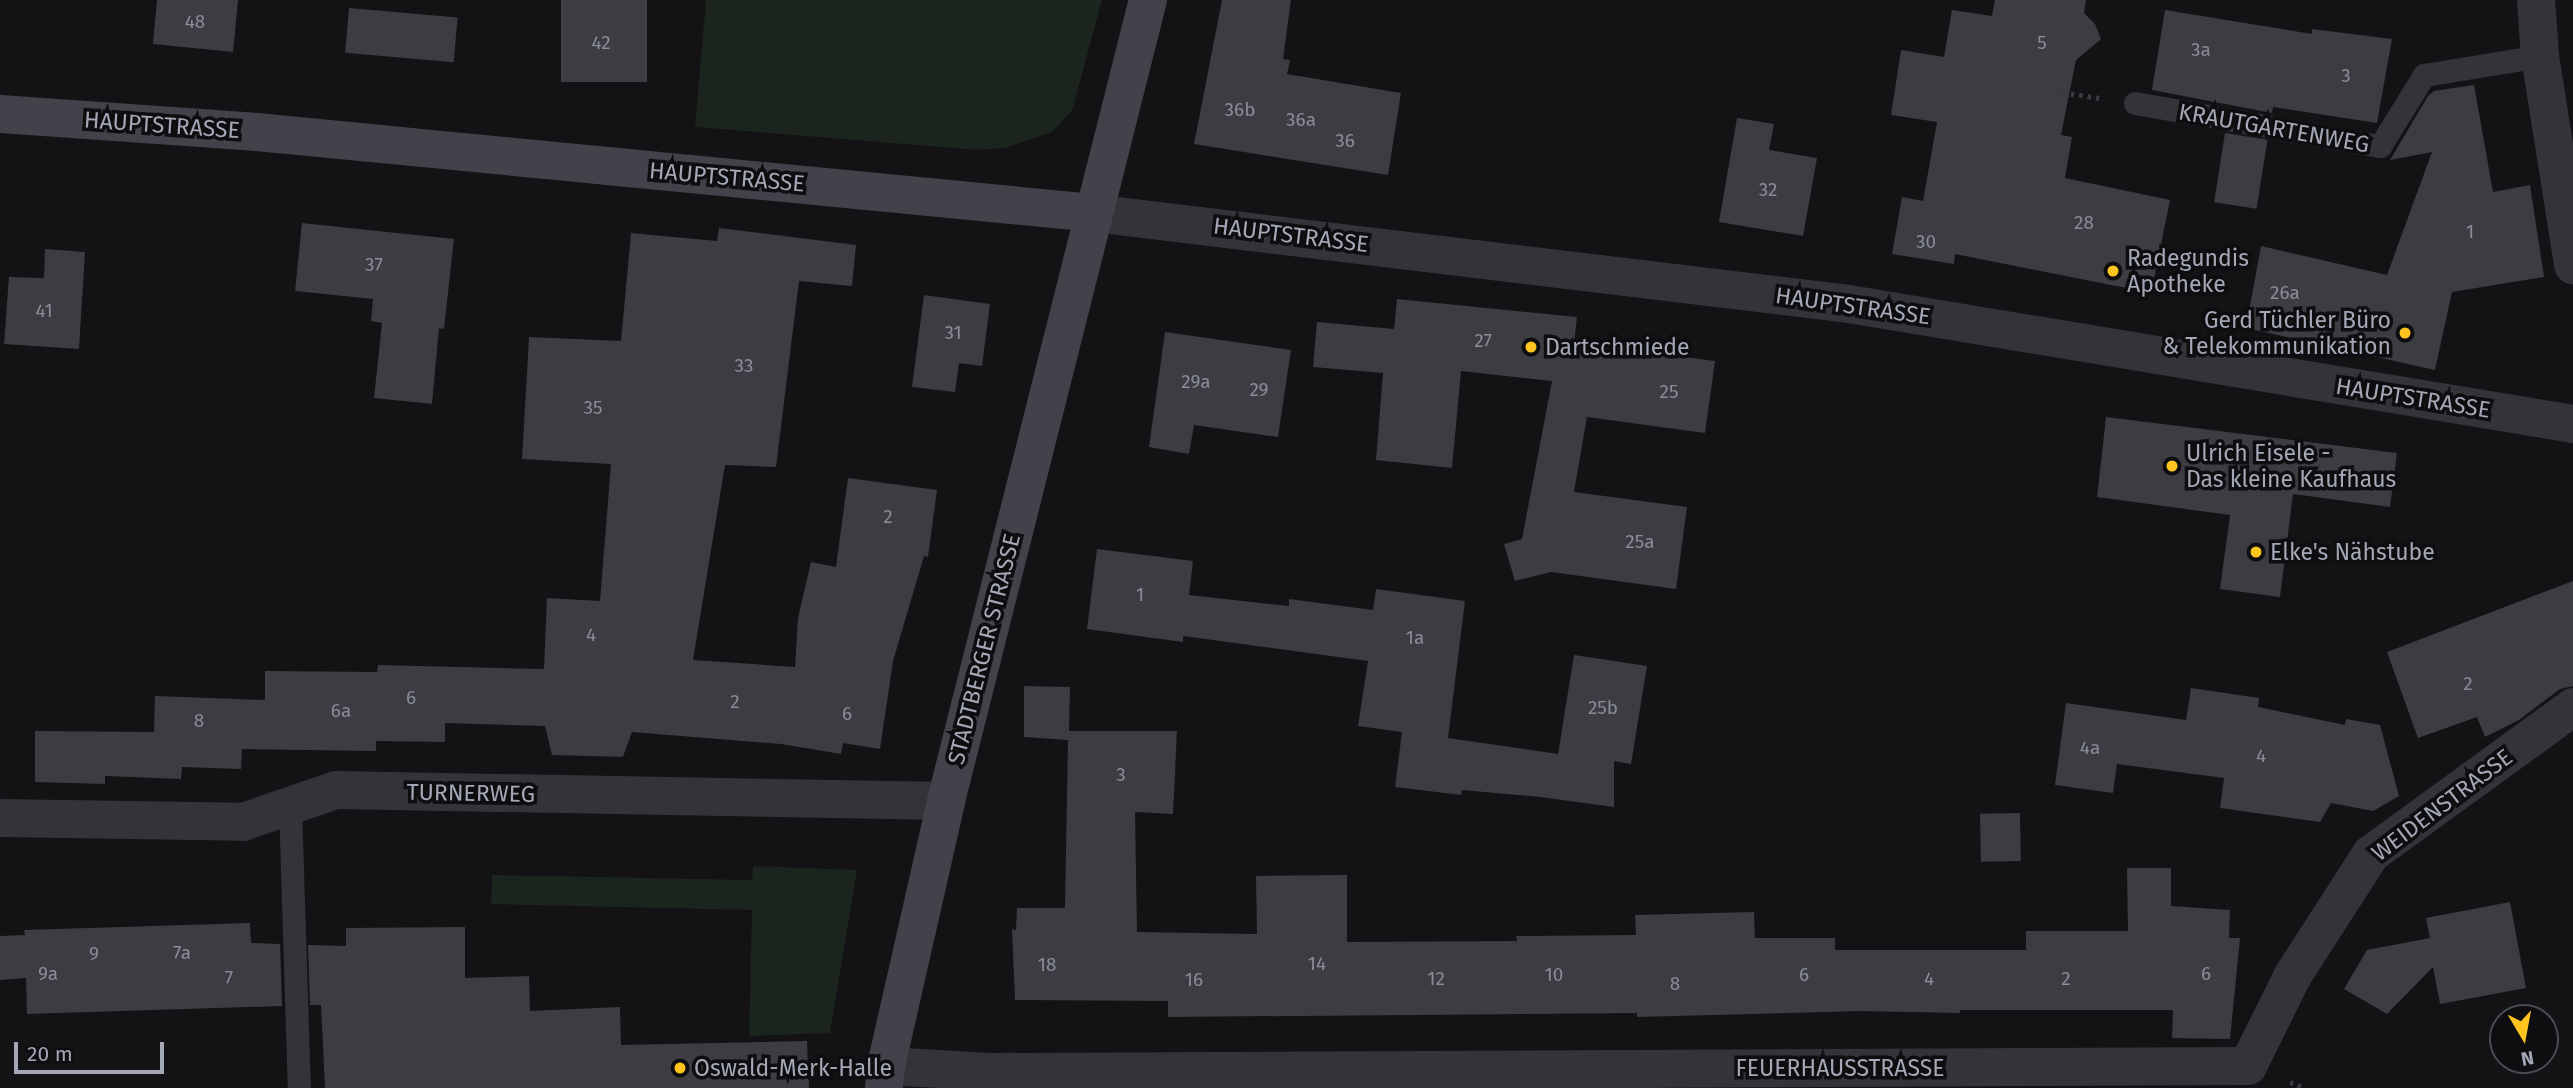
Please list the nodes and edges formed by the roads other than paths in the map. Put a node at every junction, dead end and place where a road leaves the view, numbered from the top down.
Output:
1 (1148, 0) edge
2 (2536, 0) edge
3 (2540, 56) junction
4 (2135, 103) road end
5 (0, 114) edge
6 (1093, 213) junction
7 (2573, 265) edge
8 (2573, 424) edge
9 (2573, 707) edge
10 (946, 800) junction
11 (290, 806) junction
12 (0, 818) edge
13 (2248, 1066) joint
14 (885, 1077) edge
15 (299, 1088) edge

1 - 6 street, STADTBERGER STRASSE
2 - 3 street
3 - 4 lane, KRAUTGARTENWEG
3 - 7 street
5 - 6 street, HAUPTSTRASSE
6 - 8 street, HAUPTSTRASSE
6 - 10 street, STADTBERGER STRASSE
9 - 13 street, WEIDENSTRASSE
10 - 11 street, TURNERWEG
10 - 14 street, STADTBERGER STRASSE
11 - 12 street, TURNERWEG
11 - 15 lane
13 - 14 street, FEUERHAUSSTRASSE

